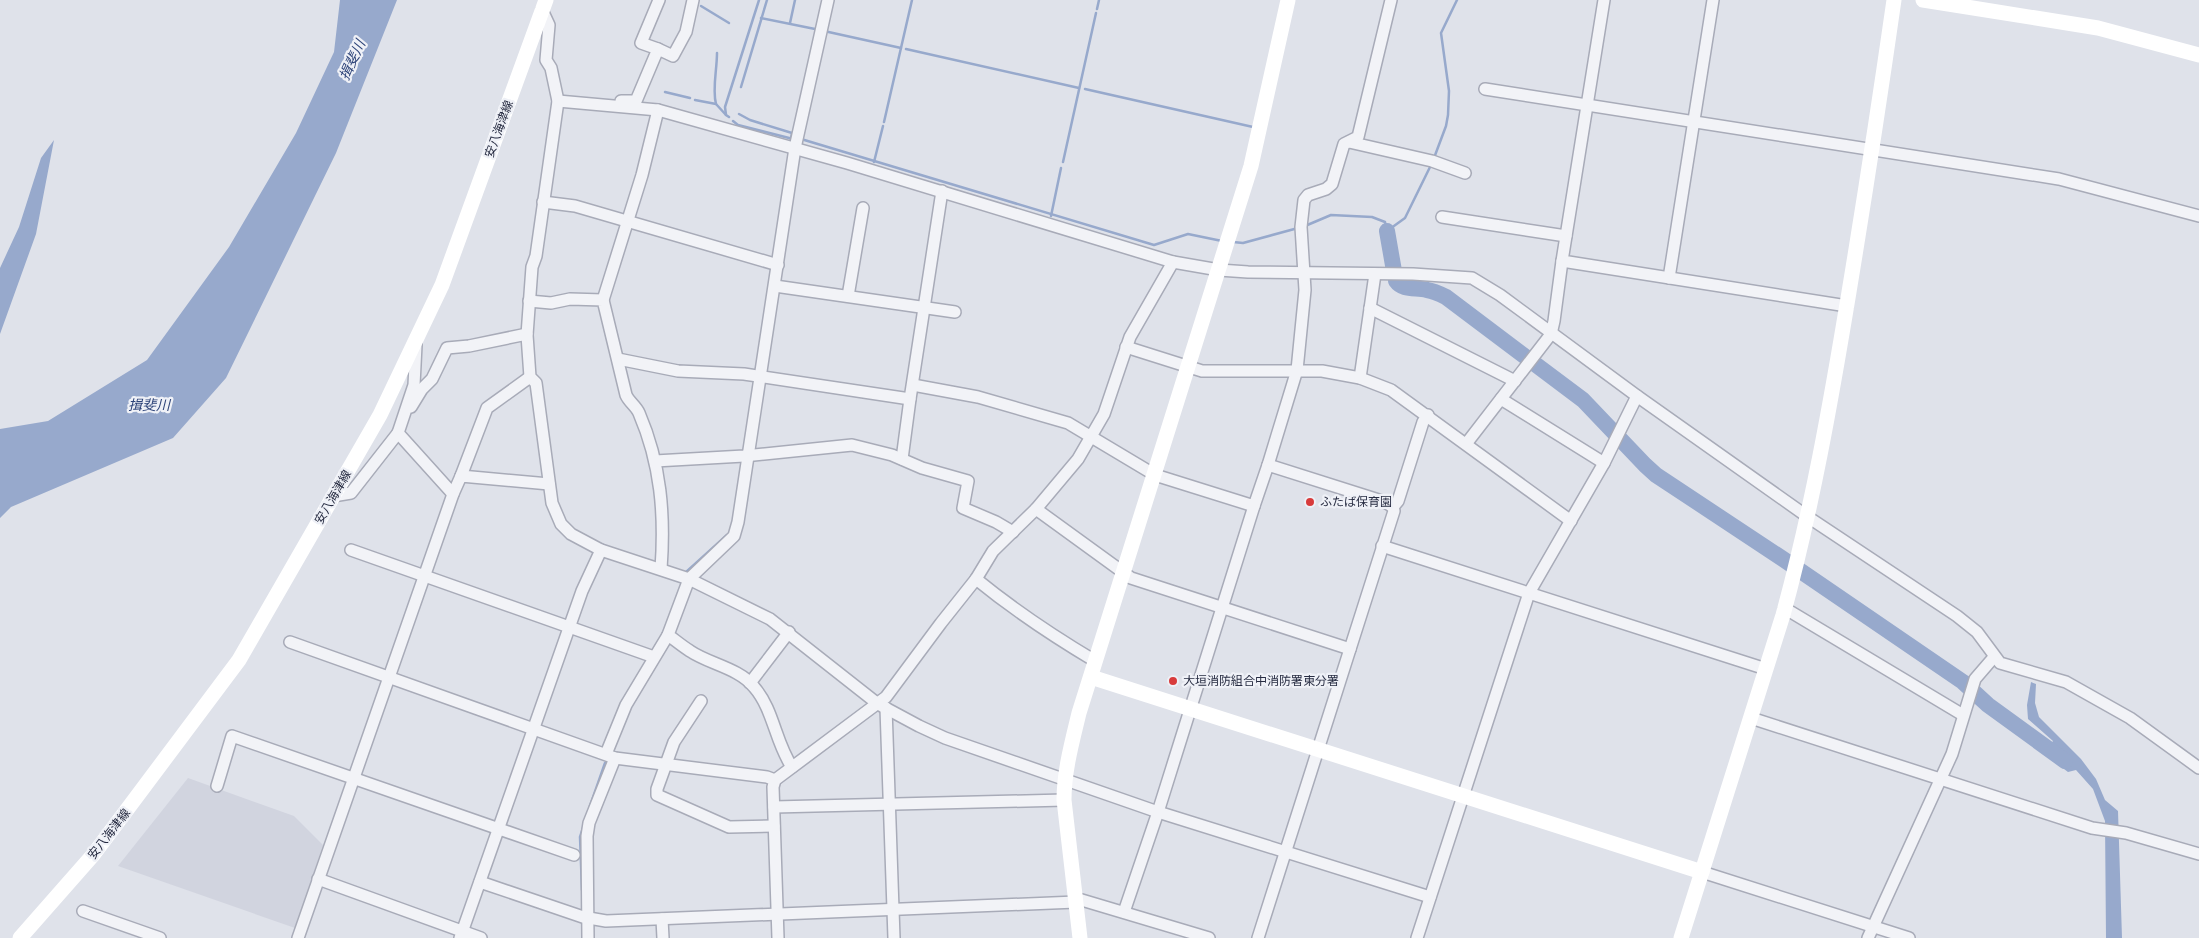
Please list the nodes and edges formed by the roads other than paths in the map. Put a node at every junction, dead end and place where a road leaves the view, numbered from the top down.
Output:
1 (659, 0) edge
2 (828, 0) edge
3 (1288, 0) edge
4 (1391, 0) edge
5 (1604, 0) edge
6 (1713, 0) edge
7 (1894, 0) edge
8 (1923, 0) edge
9 (691, 1) edge
10 (544, 5) edge
11 (658, 49) junction
12 (2199, 55) edge
13 (1485, 89) dead end
14 (558, 101) junction
15 (607, 106) junction
16 (1588, 106) junction
17 (658, 110) junction
18 (1695, 122) junction
19 (1348, 142) junction
20 (795, 148) junction
21 (1872, 151) junction
22 (1464, 173) dead end
23 (942, 191) junction
24 (543, 202) junction
25 (863, 208) dead end
26 (2199, 216) edge
27 (1442, 218) dead end
28 (628, 222) junction
29 (1566, 236) junction
30 (1562, 261) junction
31 (1173, 262) junction
32 (778, 265) junction
33 (1219, 270) junction
34 (1305, 272) junction
35 (1375, 274) junction
36 (1669, 278) junction
37 (774, 286) junction
38 (848, 296) junction
39 (603, 300) junction
40 (529, 301) junction
41 (1847, 306) junction
42 (925, 308) junction
43 (1370, 308) junction
44 (955, 312) dead end
45 (527, 334) junction
46 (1551, 334) junction
47 (416, 343) junction
48 (1126, 348) junction
49 (618, 359) junction
50 (1188, 368) junction
51 (1297, 370) junction
52 (761, 376) junction
53 (530, 377) junction
54 (1360, 378) junction
55 (1515, 381) junction
56 (913, 385) junction
57 (1637, 396) junction
58 (910, 399) junction
59 (1501, 399) junction
60 (1428, 415) junction
61 (399, 428) junction
62 (1092, 437) junction
63 (1466, 444) junction
64 (749, 456) junction
65 (902, 459) junction
66 (655, 461) junction
67 (1604, 463) junction
68 (1268, 465) junction
69 (1155, 475) junction
70 (461, 476) junction
71 (549, 484) junction
72 (453, 494) junction
73 (333, 496) junction
74 (1254, 506) junction
75 (1393, 507) junction
76 (1036, 509) junction
77 (1808, 517) junction
78 (1571, 521) junction
79 (1013, 532) junction
80 (1382, 546) junction
81 (351, 550) dead end
82 (601, 550) junction
83 (661, 569) junction
84 (1124, 572) junction
85 (424, 576) junction
86 (689, 579) junction
87 (976, 579) junction
88 (1529, 593) junction
89 (1222, 607) junction
90 (1784, 610) junction
91 (570, 627) junction
92 (789, 632) junction
93 (668, 635) junction
94 (290, 642) dead end
95 (1350, 648) junction
96 (654, 657) junction
97 (1994, 657) junction
98 (1096, 661) junction
99 (1766, 668) junction
100 (388, 677) junction
101 (1090, 677) junction
102 (750, 683) junction
103 (701, 700) dead end
104 (882, 706) junction
105 (1190, 708) junction
106 (1963, 716) junction
107 (1751, 718) junction
108 (533, 728) junction
109 (1318, 749) junction
110 (610, 756) junction
111 (665, 764) junction
112 (792, 766) junction
113 (2199, 768) edge
114 (353, 778) junction
115 (1941, 779) junction
116 (775, 780) junction
117 (1065, 781) junction
118 (217, 786) dead end
119 (1464, 796) junction
120 (1064, 800) junction
121 (889, 804) junction
122 (774, 807) junction
123 (1158, 812) junction
124 (774, 826) junction
125 (499, 828) junction
126 (1286, 852) junction
127 (2199, 854) edge
128 (574, 855) dead end
129 (1702, 872) junction
130 (318, 879) junction
131 (480, 882) junction
132 (1430, 897) junction
133 (1076, 900) junction
134 (893, 910) junction
135 (83, 911) dead end
136 (1124, 912) junction
137 (777, 915) junction
138 (588, 918) junction
139 (662, 919) junction
140 (1873, 926) junction
141 (461, 935) edge
142 (1191, 935) edge
143 (20, 938) edge
144 (160, 938) edge
145 (298, 938) edge
146 (481, 938) edge
147 (588, 938) edge
148 (663, 938) edge
149 (778, 938) edge
150 (894, 938) edge
151 (1080, 938) edge
152 (1209, 938) edge
153 (1258, 938) edge
154 (1417, 938) edge
155 (1681, 938) edge
156 (1868, 938) edge
157 (1909, 938) edge

1 - 11 street
2 - 20 street
3 - 33 street
4 - 19 street
5 - 16 street
6 - 18 street
7 - 21 street
8 - 12 street
9 - 11 street
10 - 14 street
10 - 47 street, 安八海津線
11 - 15 street
13 - 16 street
14 - 15 street
14 - 24 street
15 - 17 street
16 - 18 street
16 - 29 street
17 - 20 street
17 - 28 street
18 - 21 street
18 - 36 street
19 - 22 street
19 - 34 street
20 - 23 street
20 - 32 street
21 - 26 street
21 - 41 street
23 - 31 street
23 - 42 street
24 - 28 street
24 - 40 street
25 - 38 street
27 - 29 street
28 - 32 street
28 - 39 street
29 - 30 street
30 - 36 street
30 - 46 street
31 - 33 street
31 - 48 street
32 - 37 street
33 - 34 street
33 - 50 street
34 - 35 street
34 - 51 street
35 - 43 street
35 - 46 street
36 - 41 street
37 - 38 street
37 - 52 street
38 - 42 street
39 - 40 street
39 - 49 street
40 - 45 street
41 - 77 street
42 - 44 street
42 - 56 street
43 - 54 street
43 - 55 street
45 - 53 street
45 - 61 street
46 - 55 street
46 - 57 street
47 - 61 street
47 - 73 street, 安八海津線
48 - 50 street
48 - 62 street
49 - 52 street
49 - 66 street
50 - 51 street
50 - 69 street
51 - 54 street
51 - 68 street
52 - 58 street
52 - 64 street
53 - 70 street
53 - 71 street
54 - 60 street
55 - 59 street
56 - 58 street
56 - 62 street
57 - 67 street
57 - 77 street
58 - 65 street
59 - 63 street
59 - 67 street
60 - 63 street
60 - 75 street
61 - 72 street
61 - 73 street
62 - 69 street
62 - 76 street
63 - 78 street
64 - 65 street
64 - 66 street
64 - 86 street
65 - 79 street
66 - 83 street
67 - 78 street
68 - 74 street
68 - 75 street
69 - 74 street
69 - 84 street
70 - 71 street
70 - 72 street
71 - 82 street
72 - 85 street
73 - 143 street, 安八海津線
74 - 89 street
75 - 80 street
76 - 79 street
76 - 84 street
77 - 90 street
77 - 97 street
78 - 88 street
79 - 87 street
80 - 88 street
80 - 95 street
81 - 85 street
82 - 83 street
82 - 91 street
83 - 86 street
84 - 89 street
84 - 98 street
85 - 91 street
85 - 100 street
86 - 92 street
86 - 93 street
87 - 98 street
87 - 104 street
88 - 99 street
88 - 119 street
89 - 95 street
89 - 105 street
90 - 99 street
90 - 106 street
91 - 96 street
91 - 108 street
92 - 102 street
92 - 104 street
93 - 96 street
93 - 102 street
94 - 100 street
95 - 109 street
96 - 110 street
97 - 106 street
97 - 113 street
98 - 101 street
99 - 107 street
100 - 108 street
100 - 114 street
101 - 105 street
101 - 117 street
102 - 112 street
103 - 111 street
104 - 112 street
104 - 117 street
104 - 121 street
105 - 109 street
105 - 123 street
106 - 115 street
107 - 115 street
107 - 129 street
108 - 110 street
108 - 125 street
109 - 119 street
109 - 126 street
110 - 111 street
110 - 138 street
111 - 116 street
111 - 124 street
112 - 116 street
114 - 118 street
114 - 125 street
114 - 130 street
115 - 127 street
115 - 140 street
116 - 122 street
117 - 120 street
117 - 123 street
119 - 129 street
119 - 132 street
120 - 121 street
120 - 133 street
121 - 122 street
121 - 134 street
122 - 124 street
123 - 126 street
123 - 136 street
124 - 137 street
125 - 128 street
125 - 131 street
126 - 132 street
126 - 153 street
129 - 140 street
129 - 155 street
130 - 141 street
130 - 145 street
131 - 138 street
131 - 141 street
132 - 154 street
133 - 134 street
133 - 136 street
133 - 151 street
134 - 137 street
134 - 150 street
135 - 144 street
136 - 142 street
137 - 139 street
137 - 149 street
138 - 139 street
138 - 147 street
139 - 148 street
140 - 156 street
140 - 157 street
141 - 146 street
142 - 152 street

